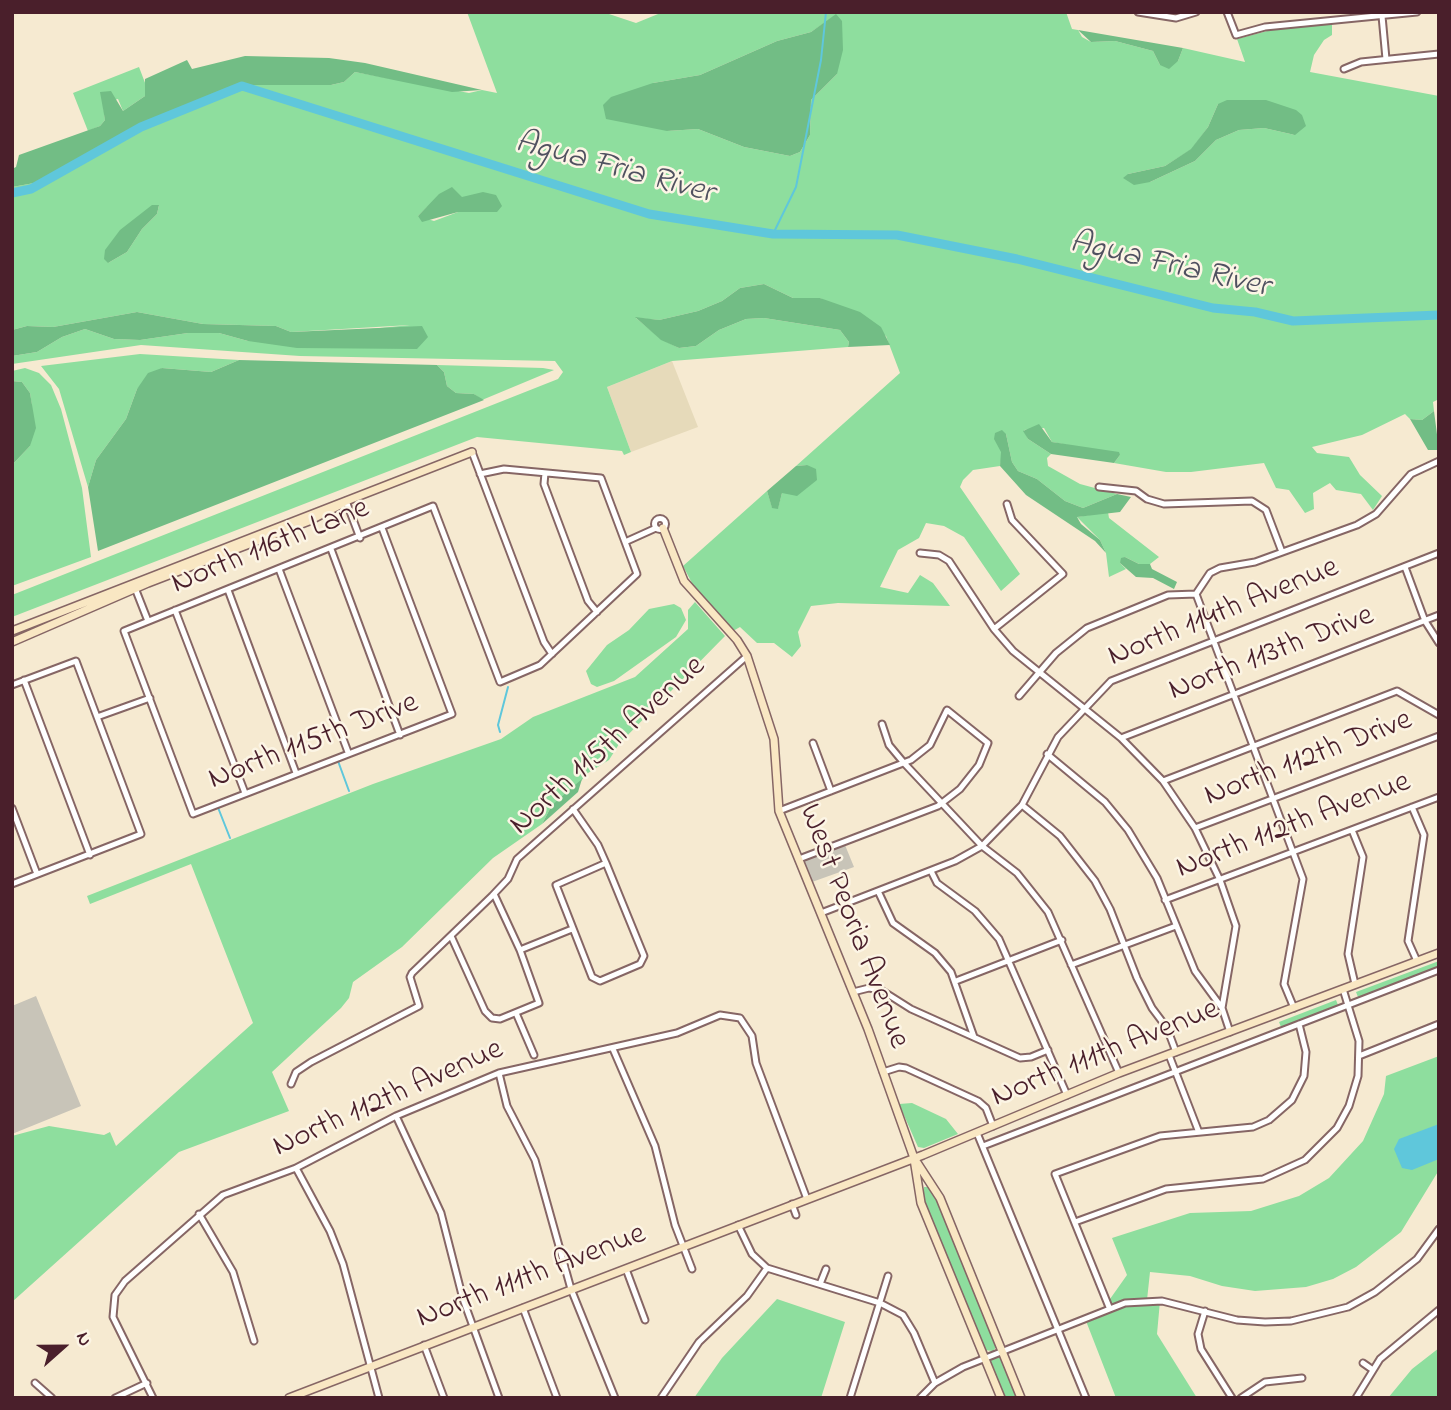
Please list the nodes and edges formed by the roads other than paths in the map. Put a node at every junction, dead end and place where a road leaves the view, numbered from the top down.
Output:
1 (1138, 12) edge
2 (1196, 12) edge
3 (1227, 12) edge
4 (1338, 12) edge
5 (1417, 12) edge
6 (1382, 16) junction
7 (1339, 20) junction
8 (1439, 54) edge
9 (1386, 59) junction
10 (1345, 69) dead end
11 (472, 452) joint
12 (1439, 461) edge
13 (545, 473) junction
14 (480, 474) junction
15 (1099, 487) dead end
16 (346, 501) junction
17 (1007, 504) dead end
18 (1164, 504) junction
19 (1164, 514) dead end
20 (382, 528) junction
21 (660, 528) joint
22 (360, 538) junction
23 (625, 542) junction
24 (331, 549) junction
25 (1282, 552) junction
26 (920, 553) dead end
27 (1439, 553) edge
28 (1405, 567) junction
29 (279, 569) junction
30 (134, 586) junction
31 (228, 590) junction
32 (1196, 594) junction
33 (176, 610) junction
34 (597, 612) junction
35 (1439, 615) edge
36 (148, 621) junction
37 (1425, 621) junction
38 (994, 629) junction
39 (12, 631) edge
40 (1213, 640) junction
41 (12, 642) edge
42 (1439, 643) edge
43 (552, 654) junction
44 (747, 656) junction
45 (1039, 672) junction
46 (24, 680) junction
47 (503, 681) junction
48 (12, 685) edge
49 (508, 687) dead end
50 (1233, 694) junction
51 (1020, 696) dead end
52 (150, 698) junction
53 (1083, 709) junction
54 (1439, 716) edge
55 (97, 717) junction
56 (882, 724) dead end
57 (400, 735) junction
58 (1439, 736) edge
59 (1121, 738) junction
60 (813, 743) dead end
61 (1252, 747) junction
62 (348, 752) junction
63 (1048, 754) junction
64 (905, 763) junction
65 (296, 773) junction
66 (1163, 781) junction
67 (831, 791) junction
68 (245, 793) junction
69 (1439, 797) edge
70 (1272, 798) junction
71 (942, 803) junction
72 (1022, 805) junction
73 (1412, 807) junction
74 (12, 808) edge
75 (573, 809) junction
76 (779, 811) junction
77 (1195, 828) junction
78 (1352, 830) junction
79 (982, 846) junction
80 (1293, 852) junction
81 (90, 855) junction
82 (799, 859) junction
83 (606, 863) junction
84 (931, 871) junction
85 (37, 874) junction
86 (1220, 880) junction
87 (12, 884) edge
88 (878, 891) junction
89 (494, 894) junction
90 (1166, 900) junction
91 (821, 913) junction
92 (1175, 926) junction
93 (572, 929) junction
94 (451, 936) junction
95 (1062, 940) junction
96 (1124, 944) junction
97 (520, 950) junction
98 (1439, 953) edge
99 (1009, 961) junction
100 (1417, 961) junction
101 (1071, 965) junction
102 (1439, 970) edge
103 (956, 981) junction
104 (1355, 984) junction
105 (1343, 989) junction
106 (853, 992) junction
107 (1349, 1005) junction
108 (1222, 1008) junction
109 (1294, 1008) junction
110 (516, 1013) junction
111 (1299, 1024) junction
112 (1439, 1024) edge
113 (1230, 1032) junction
114 (974, 1037) junction
115 (613, 1049) junction
116 (1048, 1050) junction
117 (1172, 1053) junction
118 (534, 1055) dead end
119 (1359, 1056) junction
120 (882, 1072) junction
121 (1175, 1072) junction
122 (499, 1073) junction
123 (1119, 1073) junction
124 (290, 1084) dead end
125 (1066, 1095) junction
126 (397, 1116) junction
127 (993, 1126) junction
128 (1198, 1130) junction
129 (977, 1133) junction
130 (983, 1146) junction
131 (914, 1158) junction
132 (296, 1168) junction
133 (807, 1199) junction
134 (792, 1204) junction
135 (199, 1214) junction
136 (796, 1215) dead end
137 (1075, 1222) junction
138 (738, 1225) junction
139 (1439, 1229) edge
140 (682, 1247) junction
141 (767, 1268) junction
142 (626, 1269) junction
143 (692, 1269) dead end
144 (826, 1269) dead end
145 (888, 1276) dead end
146 (820, 1284) junction
147 (571, 1289) junction
148 (880, 1303) junction
149 (1109, 1307) junction
150 (523, 1308) junction
151 (1439, 1310) edge
152 (1205, 1311) junction
153 (645, 1320) dead end
154 (473, 1326) junction
155 (1057, 1328) junction
156 (254, 1341) dead end
157 (424, 1345) junction
158 (1002, 1351) junction
159 (985, 1358) junction
160 (1363, 1363) dead end
161 (370, 1364) junction
162 (860, 1366) junction
163 (870, 1369) dead end
164 (1373, 1370) junction
165 (1302, 1378) dead end
166 (35, 1383) dead end
167 (147, 1383) junction
168 (935, 1383) junction
169 (52, 1398) edge
170 (115, 1398) edge
171 (153, 1398) edge
172 (289, 1398) edge
173 (379, 1398) edge
174 (444, 1398) edge
175 (499, 1398) edge
176 (557, 1398) edge
177 (615, 1398) edge
178 (660, 1398) edge
179 (850, 1398) edge
180 (920, 1398) edge
181 (1001, 1398) edge
182 (1021, 1398) edge
183 (1086, 1398) edge
184 (1232, 1398) edge
185 (1241, 1398) edge
186 (1356, 1398) edge

1 - 2 street
3 - 7 street
4 - 7 street
5 - 6 street
6 - 7 street
6 - 9 street
8 - 9 street
9 - 10 street
11 - 14 street
11 - 16 street
12 - 25 street
13 - 14 street
13 - 23 street
13 - 34 street
14 - 43 street
15 - 18 street
16 - 22 street
16 - 30 street
17 - 38 street
18 - 19 street
18 - 25 street
20 - 22 street, North 116th Lane
20 - 47 street, North 116th Lane
20 - 57 street, North 115th Drive
21 - 23 street
21 - 44 street, West Peoria Avenue
22 - 24 street, North 116th Lane
23 - 34 street
24 - 29 street, North 116th Lane
24 - 57 street
25 - 32 street
26 - 38 street
27 - 28 street, North 114th Avenue
28 - 37 street
28 - 40 street, North 114th Avenue
29 - 31 street, North 116th Lane
29 - 62 street
30 - 36 street
30 - 39 street
30 - 41 street
31 - 33 street, North 116th Lane
31 - 65 street
32 - 40 street
32 - 45 street
33 - 36 street, North 116th Lane
33 - 68 street
34 - 43 street
35 - 37 street, North 113th Drive
36 - 52 street, North 116th Lane
37 - 42 street
37 - 50 street, North 113th Drive
38 - 45 street
40 - 50 street
40 - 53 street, North 114th Avenue
43 - 47 street
44 - 75 street, North 115th Avenue
44 - 76 street, West Peoria Avenue
45 - 51 street
45 - 53 street
46 - 48 street
46 - 55 street
46 - 81 street
47 - 49 street
50 - 59 street, North 113th Drive
50 - 61 street
52 - 55 street
52 - 68 street, North 115th Drive
53 - 59 street
53 - 63 street, North 114th Avenue
54 - 61 street
55 - 81 street
56 - 64 street
57 - 62 street, North 115th Drive
58 - 70 street, North 112th Drive
59 - 66 street
60 - 67 street
61 - 66 street
61 - 70 street
62 - 65 street, North 115th Drive
63 - 72 street, North 114th Avenue
63 - 90 street
64 - 67 street
64 - 71 street
64 - 71 street
65 - 68 street, North 115th Drive
66 - 77 street
67 - 76 street
69 - 73 street, North 112th Avenue
70 - 77 street, North 112th Drive
70 - 80 street
71 - 79 street
71 - 82 street
72 - 79 street, North 114th Avenue
72 - 96 street
73 - 78 street, North 112th Avenue
73 - 100 street
74 - 85 street
75 - 83 street
75 - 89 street, North 115th Avenue
76 - 82 street, West Peoria Avenue
77 - 86 street
78 - 80 street, North 112th Avenue
78 - 104 street
79 - 84 street, North 114th Avenue
79 - 95 street
80 - 86 street, North 112th Avenue
80 - 109 street
81 - 85 street
82 - 91 street, West Peoria Avenue
83 - 93 street
83 - 93 street
84 - 88 street, North 114th Avenue
84 - 99 street
85 - 87 street
86 - 90 street, North 112th Avenue
86 - 108 street
88 - 91 street, North 114th Avenue
88 - 103 street
89 - 94 street, North 115th Avenue
89 - 97 street
90 - 92 street
91 - 106 street, West Peoria Avenue
92 - 96 street, North 112th Avenue
92 - 108 street
93 - 97 street
94 - 110 street
94 - 124 street, North 115th Avenue
95 - 99 street
95 - 101 street
96 - 101 street, North 112th Avenue
96 - 117 street
97 - 110 street
98 - 100 street, North 111th Avenue
99 - 103 street
99 - 116 street
100 - 104 street, North 111th Avenue
101 - 123 street
102 - 107 street, North 111th Avenue
103 - 114 street
104 - 105 street, North 111th Avenue
105 - 107 street
105 - 109 street, North 111th Avenue
106 - 114 street
106 - 120 street, West Peoria Avenue
107 - 111 street, North 111th Avenue
107 - 119 street
108 - 113 street
109 - 113 street, North 111th Avenue
110 - 118 street
111 - 121 street, North 111th Avenue
111 - 128 street
112 - 119 street
113 - 117 street, North 111th Avenue
114 - 116 street
115 - 122 street, North 112th Avenue
115 - 133 street, North 112th Avenue
115 - 140 street
116 - 125 street
117 - 121 street
117 - 123 street, North 111th Avenue
119 - 137 street
120 - 127 street
120 - 131 street, West Peoria Avenue
121 - 128 street
121 - 130 street, North 111th Avenue
122 - 126 street, North 112th Avenue
122 - 147 street
123 - 125 street, North 111th Avenue
125 - 127 street, North 111th Avenue
126 - 132 street, North 112th Avenue
126 - 154 street
127 - 129 street, North 111th Avenue
128 - 137 street
129 - 130 street
129 - 131 street, North 111th Avenue
130 - 155 street
131 - 133 street, North 111th Avenue
131 - 158 street, West Peoria Avenue
131 - 159 street, West Peoria Avenue
132 - 135 street, North 112th Avenue
132 - 161 street
133 - 134 street, North 111th Avenue
134 - 136 street
134 - 138 street, North 111th Avenue
135 - 156 street
135 - 167 street, North 112th Avenue
137 - 149 street
138 - 140 street, North 111th Avenue
138 - 141 street
139 - 152 street
140 - 142 street, North 111th Avenue
140 - 143 street
141 - 146 street
141 - 178 street
142 - 147 street, North 111th Avenue
142 - 153 street
144 - 146 street
145 - 148 street
146 - 148 street
147 - 150 street, North 111th Avenue
147 - 177 street
148 - 162 street
148 - 168 street
149 - 152 street
149 - 155 street
150 - 154 street, North 111th Avenue
150 - 176 street
151 - 164 street
152 - 184 street
154 - 157 street, North 111th Avenue
154 - 175 street
155 - 158 street
155 - 183 street
157 - 161 street, North 111th Avenue
157 - 174 street
158 - 159 street
158 - 182 street, West Peoria Avenue
159 - 168 street
159 - 181 street, West Peoria Avenue
160 - 164 street
161 - 172 street, North 111th Avenue
161 - 173 street
162 - 163 street
162 - 179 street
164 - 186 street
165 - 185 street
166 - 169 street
167 - 170 street
167 - 171 street
168 - 180 street

